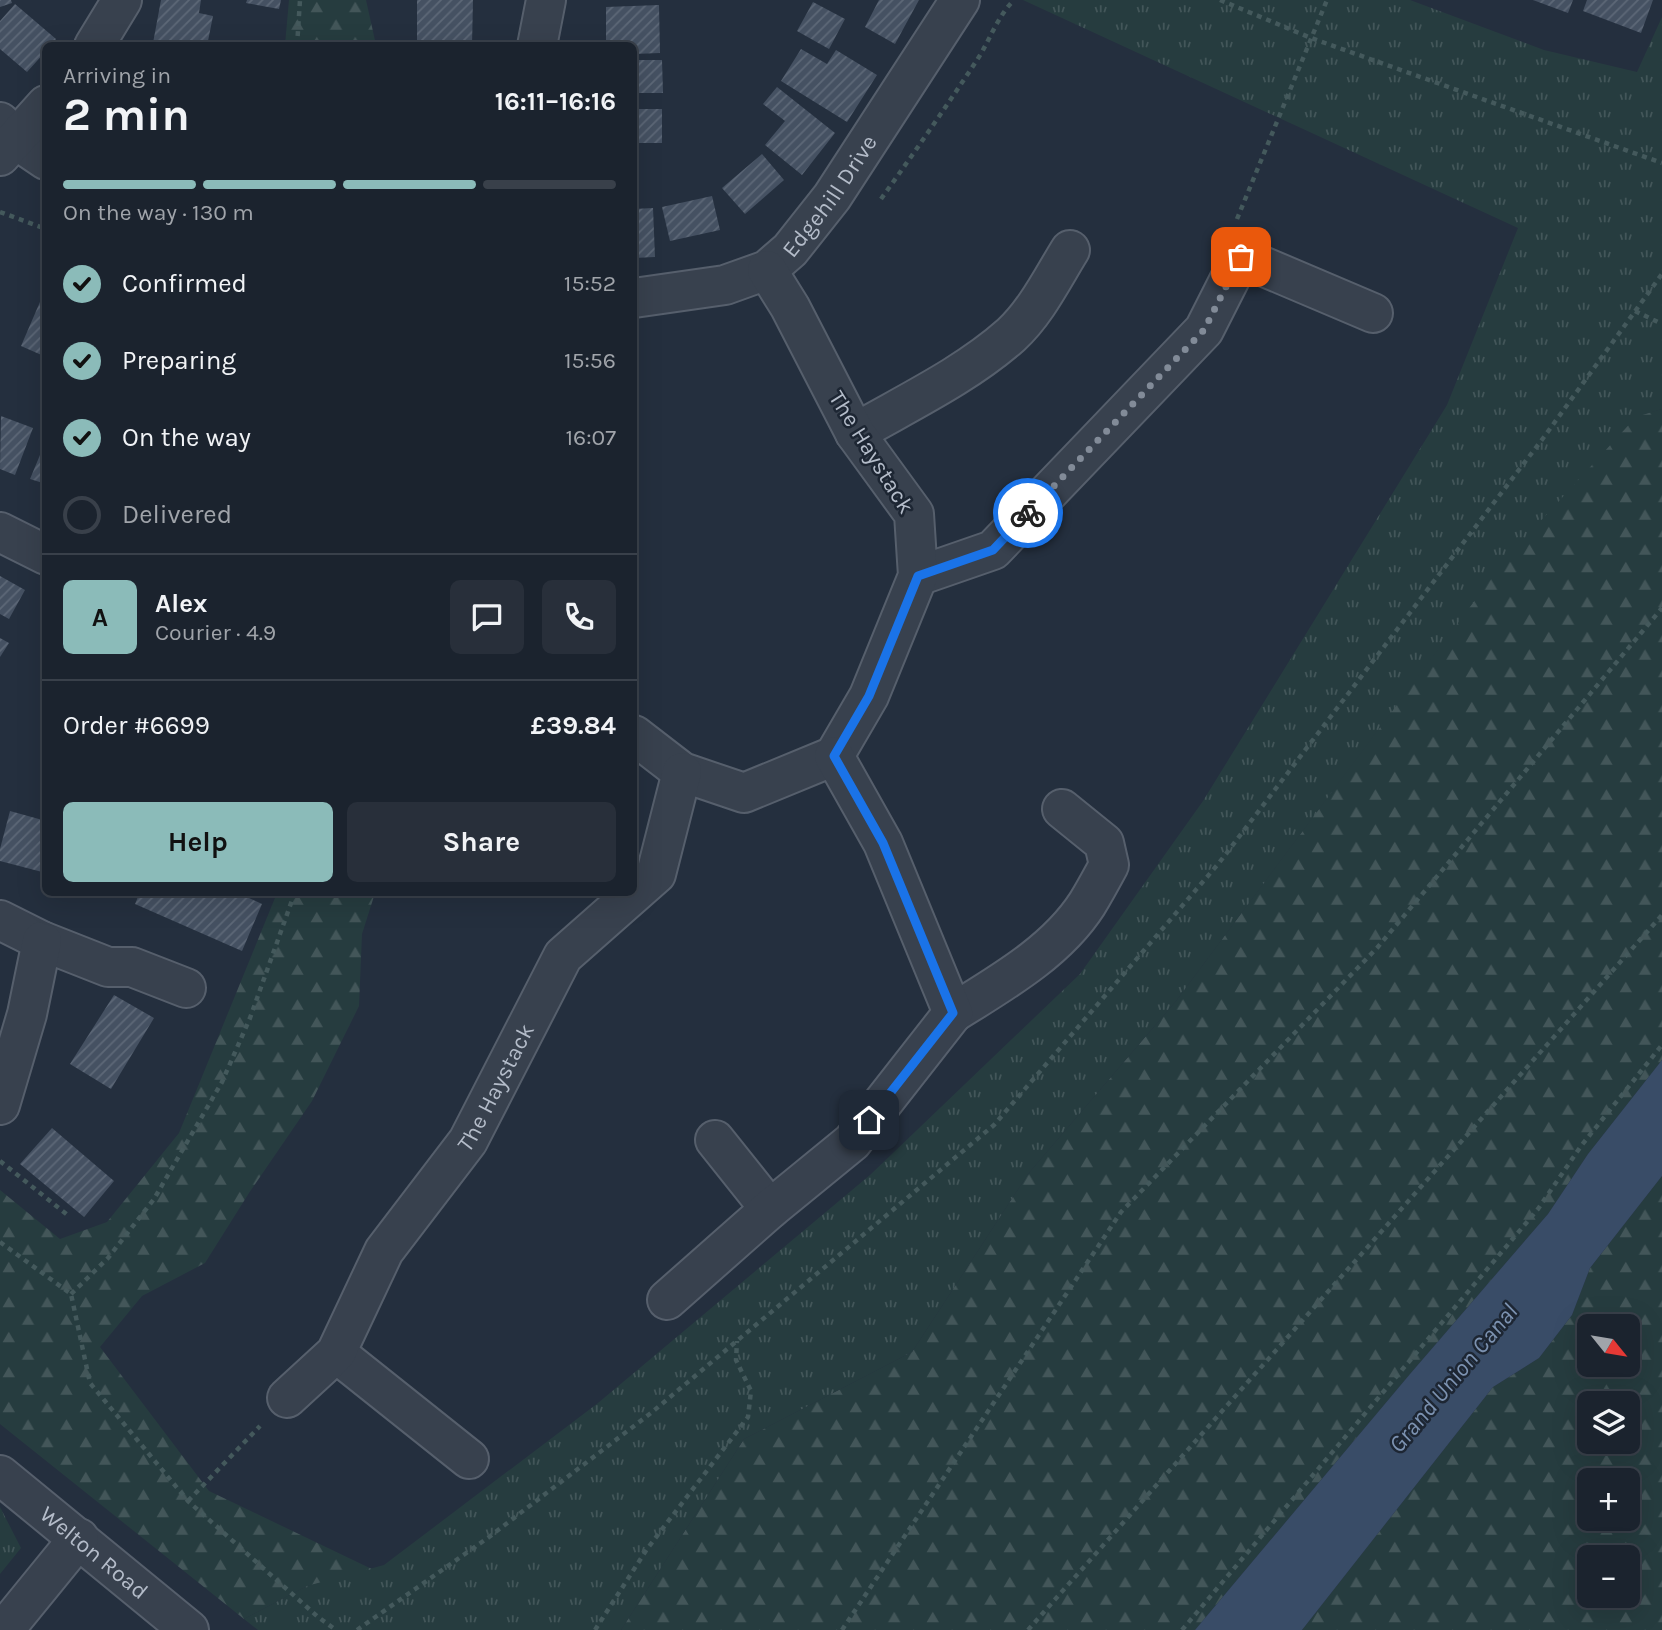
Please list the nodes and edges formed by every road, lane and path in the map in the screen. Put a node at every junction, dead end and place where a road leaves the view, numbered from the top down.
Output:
1 (122, 0) edge
2 (300, 0) edge
3 (546, 0) edge
4 (960, 0) edge
5 (1220, 0) edge
6 (1327, 0) edge
7 (1311, 38) junction
8 (96, 42) edge
9 (297, 42) edge
10 (538, 42) edge
11 (42, 110) edge
12 (15, 144) edge
13 (1662, 163) edge
14 (0, 212) edge
15 (42, 228) edge
16 (1070, 250) dead end
17 (1241, 257) junction
18 (767, 270) junction
19 (637, 298) edge
20 (1635, 311) dead end
21 (1373, 313) dead end
22 (1662, 324) edge
23 (855, 433) junction
24 (0, 532) edge
25 (42, 553) edge
26 (918, 576) junction
27 (1662, 608) edge
28 (637, 737) edge
29 (834, 756) junction
30 (682, 772) junction
31 (1062, 809) dead end
32 (637, 891) edge
33 (294, 896) edge
34 (631, 896) edge
35 (1662, 915) edge
36 (0, 920) edge
37 (42, 941) junction
38 (186, 988) dead end
39 (953, 1013) junction
40 (1662, 1045) edge
41 (0, 1105) edge
42 (715, 1140) dead end
43 (0, 1161) edge
44 (770, 1209) junction
45 (70, 1217) dead end
46 (0, 1242) edge
47 (71, 1294) junction
48 (667, 1300) dead end
49 (737, 1340) dead end
50 (336, 1353) junction
51 (288, 1398) joint
52 (469, 1459) dead end
53 (0, 1475) edge
54 (188, 1501) junction
55 (79, 1538) junction
56 (4, 1630) edge
57 (189, 1630) edge
58 (336, 1630) edge
59 (596, 1630) edge
60 (842, 1630) edge
61 (1028, 1630) edge
62 (1182, 1630) edge

1 - 8 street
2 - 9 path
3 - 10 street
4 - 18 street, Edgehill Drive
5 - 7 path
6 - 7 path
7 - 13 path
7 - 17 path
11 - 12 street
14 - 15 path
16 - 23 street
17 - 21 street
17 - 26 street
18 - 19 street, Edgehill Drive
18 - 23 street, The Haystack
20 - 22 path
23 - 26 street, The Haystack
24 - 25 street
26 - 29 street, The Haystack
27 - 60 path
28 - 30 street
29 - 30 street
29 - 39 street
30 - 32 street, The Haystack
31 - 39 street
33 - 47 path
34 - 50 street, The Haystack
35 - 61 path
36 - 37 street
37 - 38 street
37 - 41 street
39 - 44 street
40 - 62 path
42 - 44 street
43 - 45 path
44 - 48 street
46 - 47 path
47 - 54 path
49 - 59 path
50 - 51 street, The Haystack
50 - 52 street
51 - 54 path
53 - 55 street, Welton Road
54 - 58 path
55 - 56 street
55 - 57 street, Welton Road

